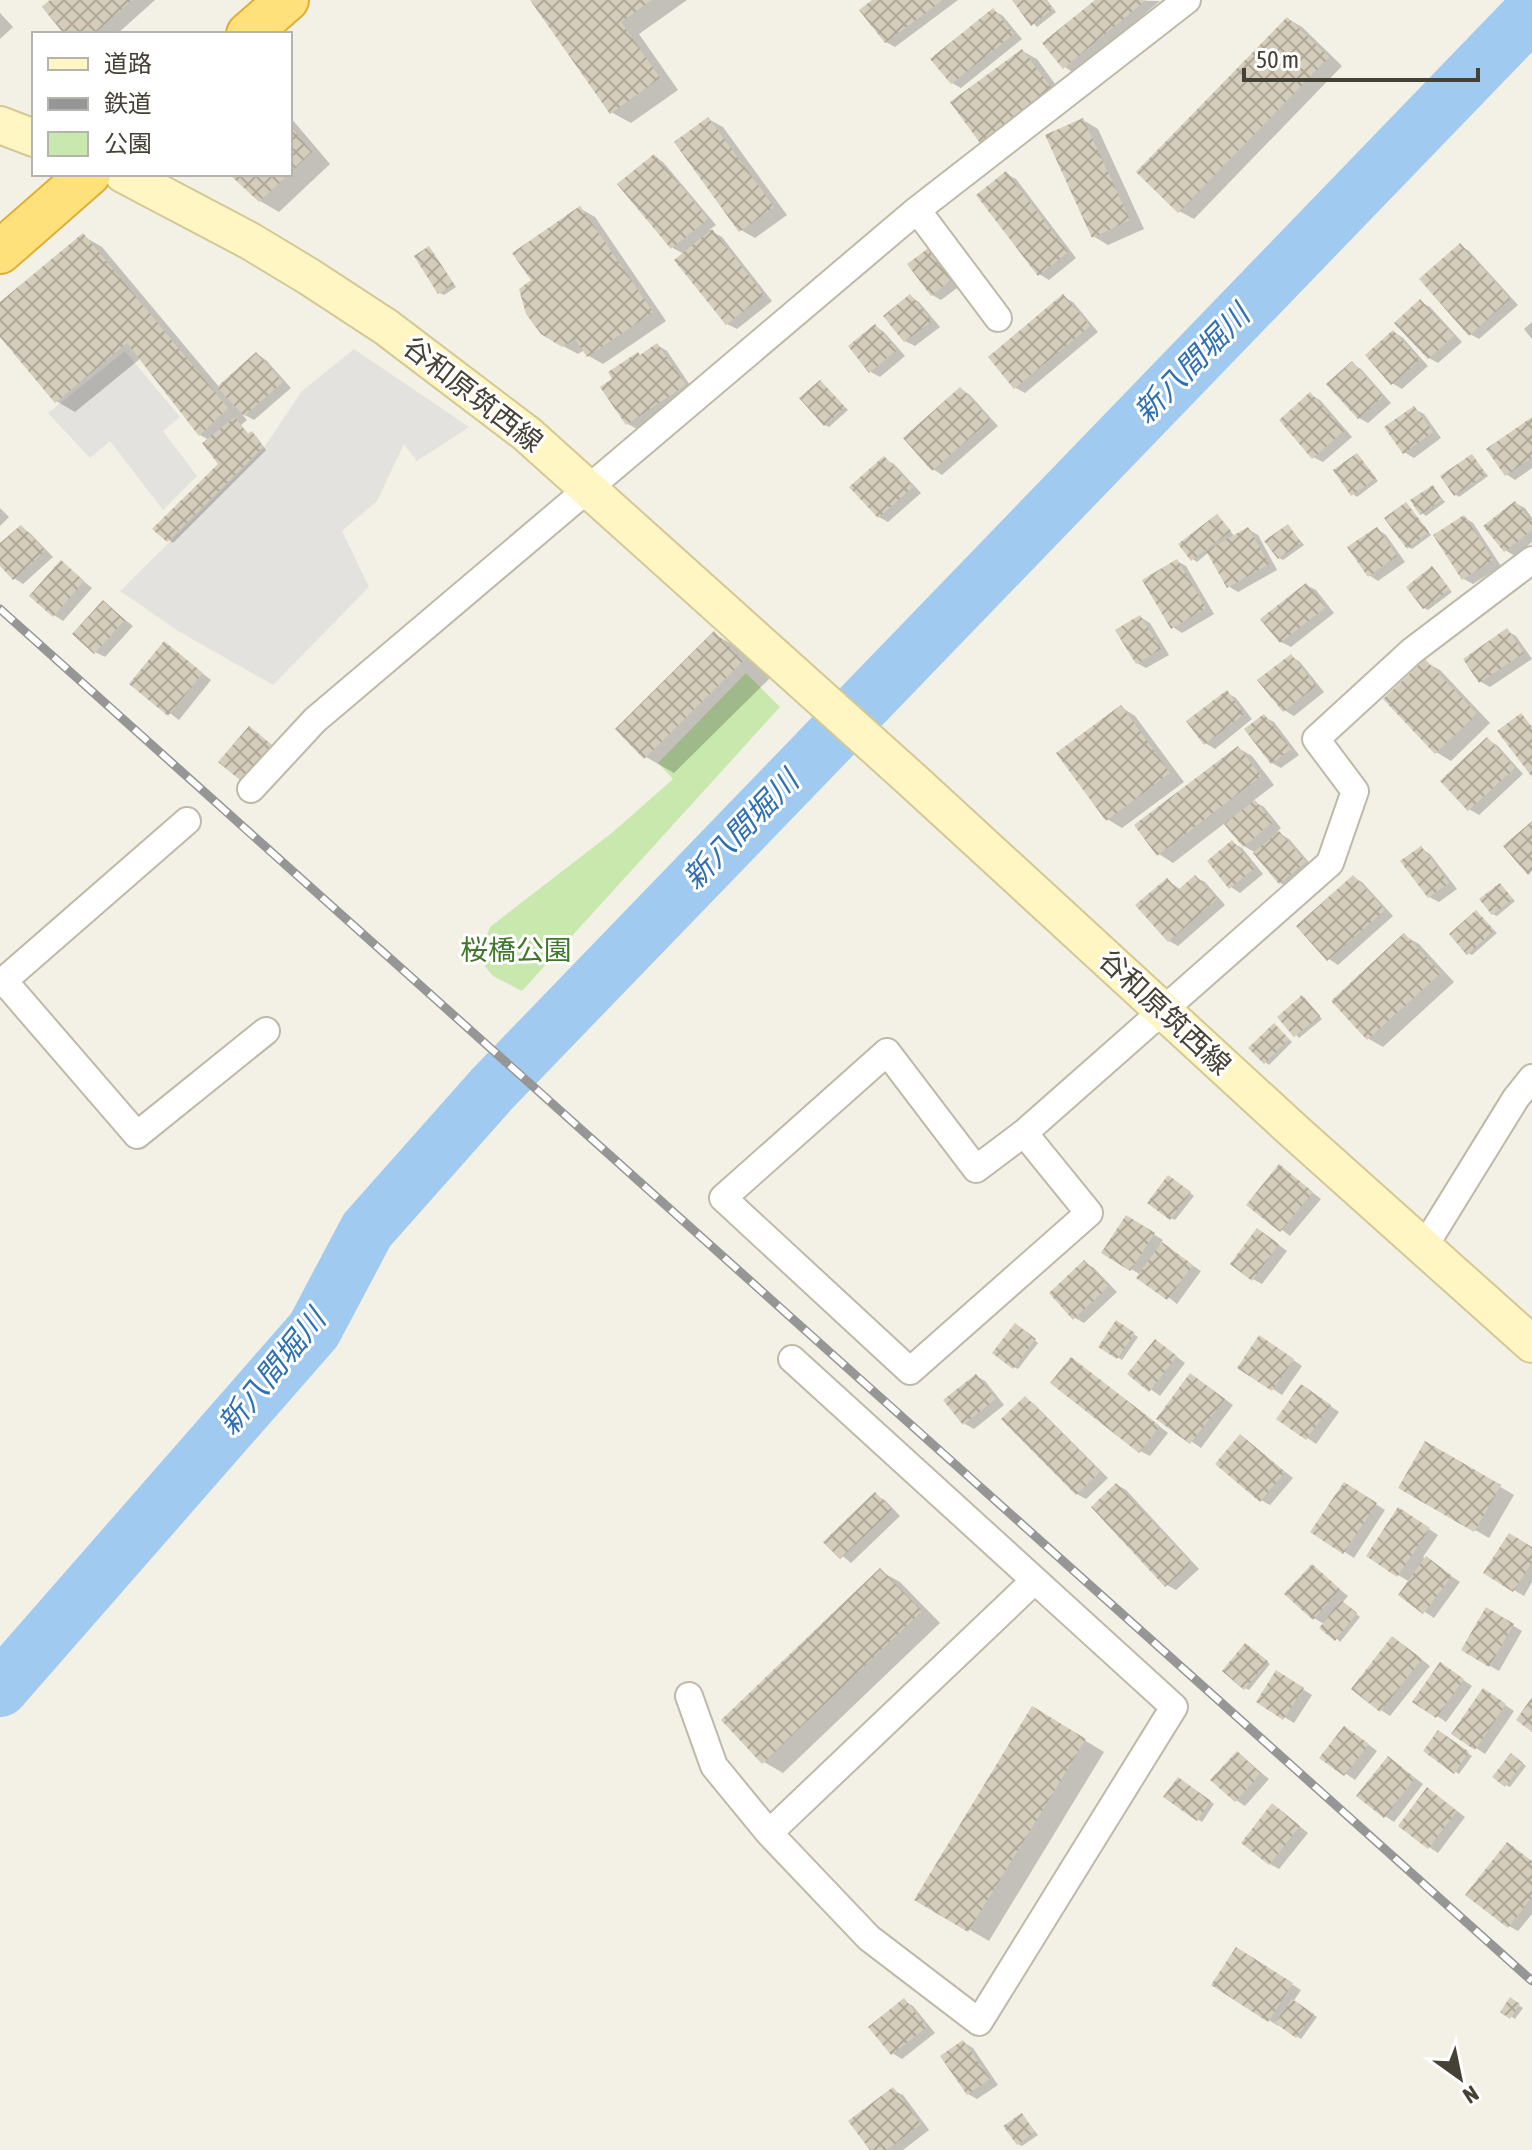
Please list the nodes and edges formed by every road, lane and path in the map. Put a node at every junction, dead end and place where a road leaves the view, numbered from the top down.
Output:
1 (287, 0) edge
2 (1187, 0) edge
3 (250, 32) edge
4 (0, 125) edge
5 (32, 137) edge
6 (87, 176) edge
7 (127, 176) edge
8 (917, 210) junction
9 (0, 252) edge
10 (998, 318) dead end
11 (589, 488) junction
12 (1532, 560) edge
13 (251, 789) dead end
14 (187, 821) dead end
15 (2, 982) edge
16 (1164, 1010) junction
17 (266, 1031) dead end
18 (1532, 1078) edge
19 (1024, 1133) junction
20 (1424, 1247) junction
21 (1532, 1344) edge
22 (792, 1359) dead end
23 (1034, 1581) junction
24 (689, 1696) dead end
25 (769, 1833) junction

1 - 3 highway
2 - 8 street
4 - 5 main road
6 - 9 highway
7 - 11 main road, 谷和原筑西線
8 - 10 street
8 - 11 street
11 - 13 street
11 - 16 main road, 谷和原筑西線
12 - 16 street
14 - 15 street
15 - 17 street
16 - 19 street
16 - 20 main road, 谷和原筑西線
18 - 20 street
19 - 19 street
20 - 21 main road, 谷和原筑西線
22 - 23 street
23 - 25 street
23 - 25 street
24 - 25 street

